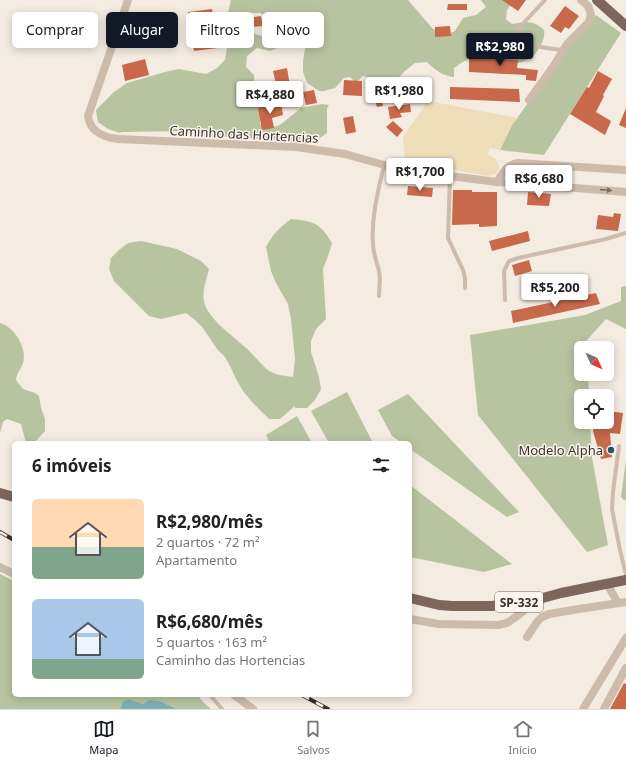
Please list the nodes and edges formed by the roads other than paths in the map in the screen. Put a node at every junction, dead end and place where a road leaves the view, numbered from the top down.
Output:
1 (128, 0) edge
2 (545, 0) edge
3 (581, 0) edge
4 (597, 0) edge
5 (626, 26) edge
6 (563, 50) junction
7 (529, 100) dead end
8 (384, 165) junction
9 (626, 170) edge
10 (450, 176) junction
11 (497, 182) junction
12 (626, 192) edge
13 (626, 233) edge
14 (465, 288) dead end
15 (378, 296) dead end
16 (505, 300) dead end
17 (619, 446) dead end
18 (0, 567) edge
19 (12, 573) edge
20 (626, 575) edge
21 (626, 580) edge
22 (607, 584) junction
23 (412, 598) edge
24 (539, 599) junction
25 (622, 603) edge
26 (412, 619) edge
27 (527, 637) dead end
28 (626, 638) edge
29 (626, 668) edge
30 (624, 677) edge
31 (212, 697) edge
32 (237, 697) edge
33 (222, 709) edge
34 (253, 709) edge
35 (583, 709) edge
36 (604, 709) edge

1 - 8 street, Caminho das Hortencias
2 - 6 lane
3 - 6 street
4 - 5 main road
6 - 7 street
8 - 10 street, Caminho das Hortencias
8 - 15 lane
9 - 11 street
10 - 11 street, Caminho das Hortencias
10 - 14 lane
11 -> 12 street, Caminho das Hortencias
13 - 16 lane
17 - 20 lane
18 - 19 street
21 - 22 main road, SP-332
22 - 24 main road, SP-332
22 - 25 street
23 - 24 main road, SP-332
24 - 26 street
25 - 27 street
28 - 35 street
29 - 30 street
30 - 36 street
31 - 33 lane
32 - 34 street

